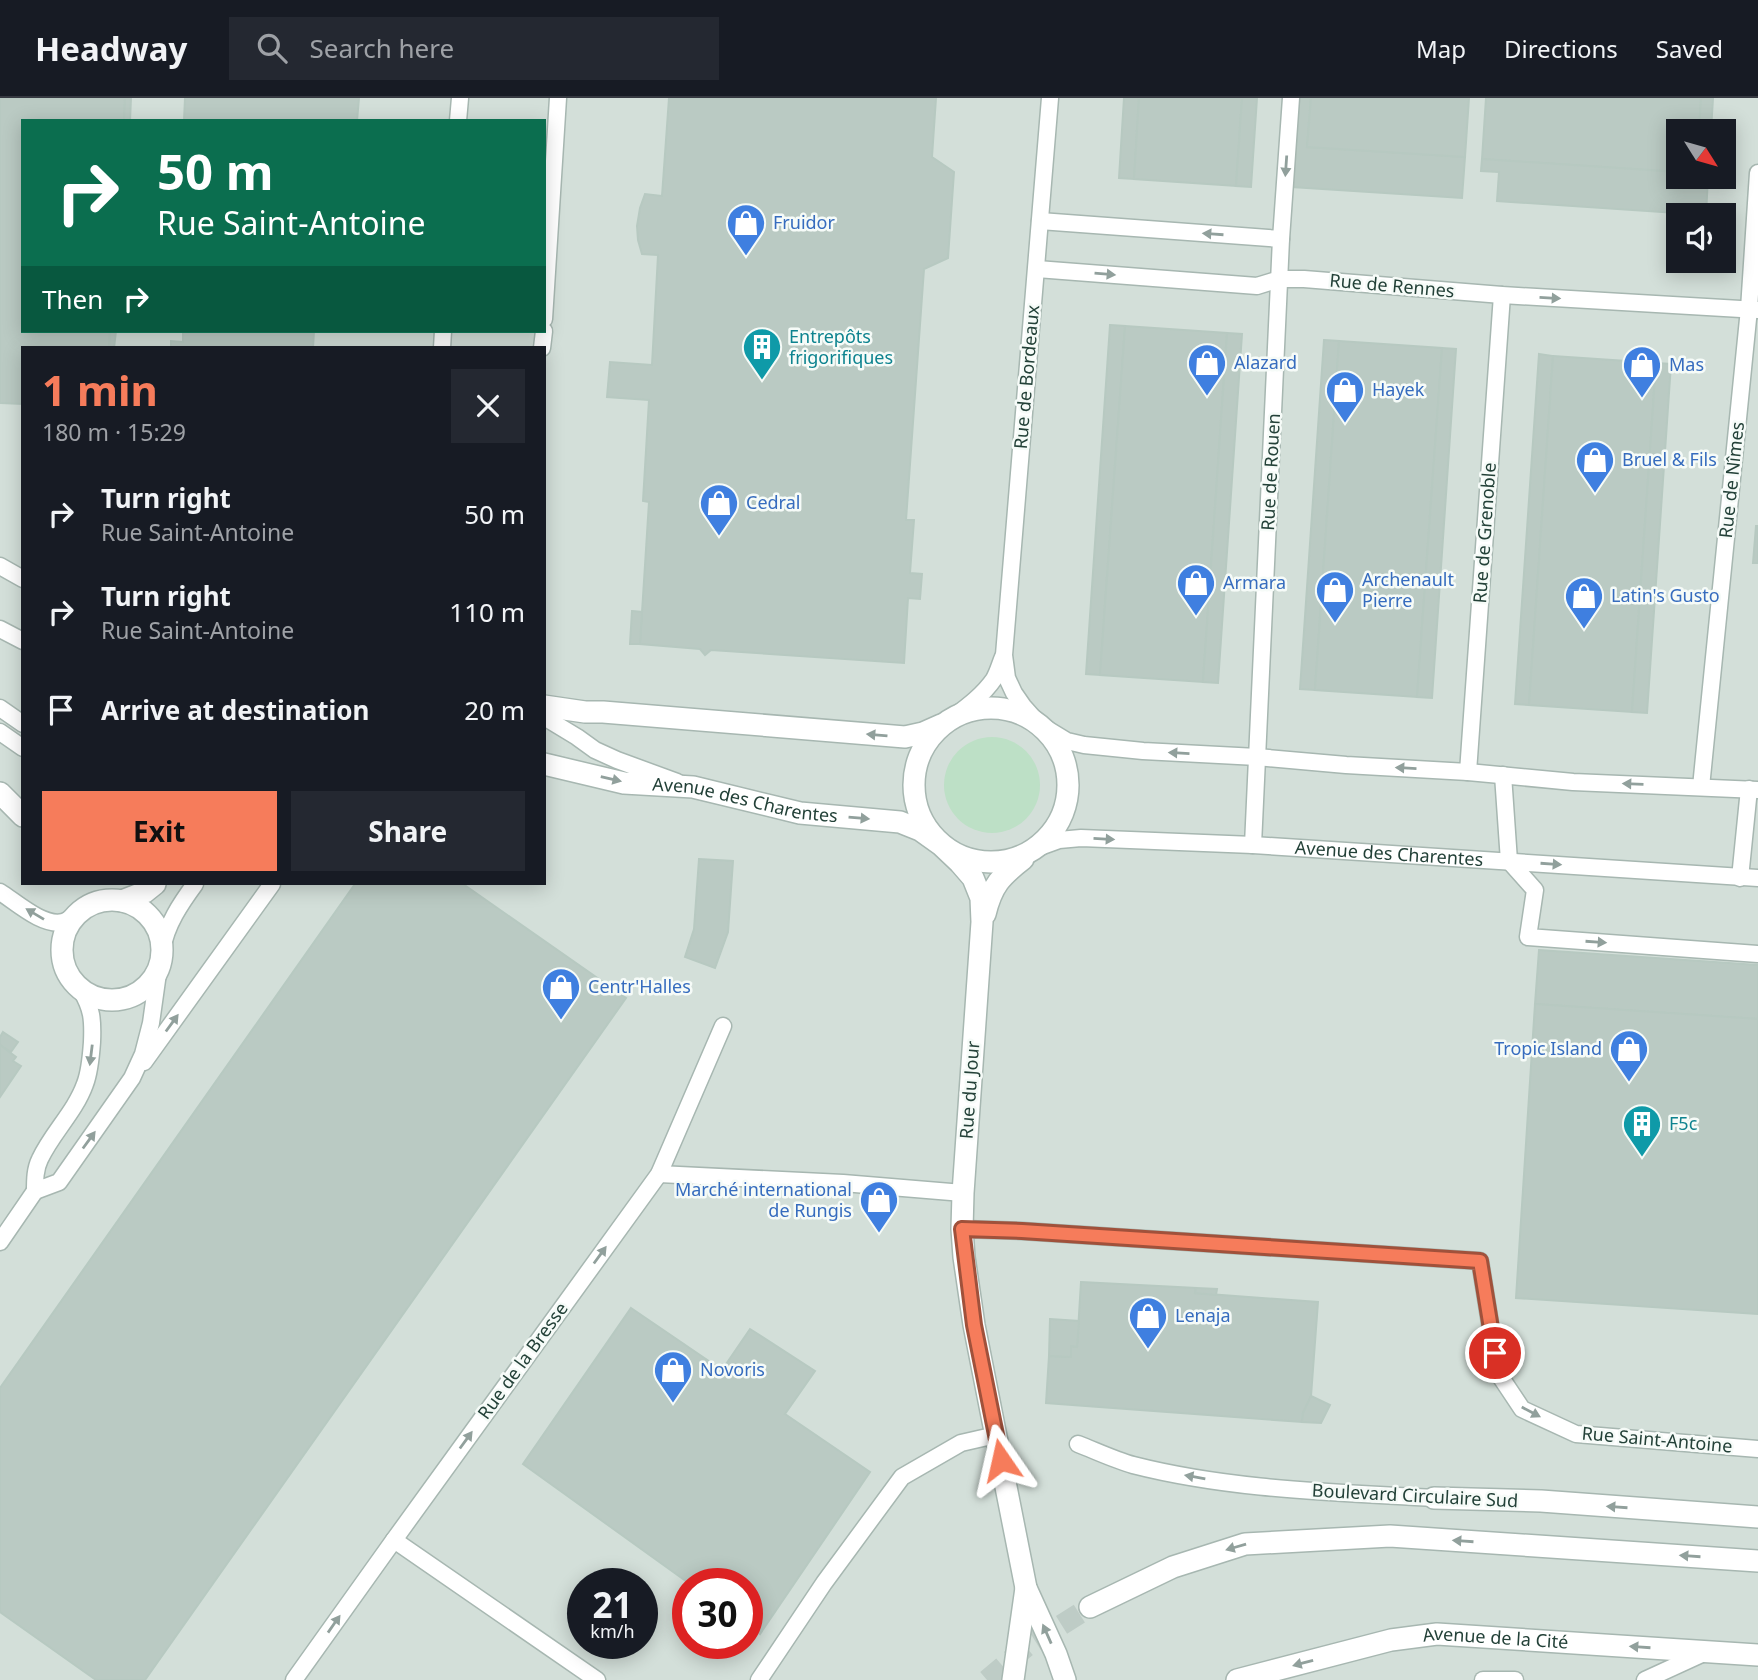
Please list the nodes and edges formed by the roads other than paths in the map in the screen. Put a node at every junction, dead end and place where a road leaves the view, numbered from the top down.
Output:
1 (460, 98) edge
2 (558, 98) edge
3 (1050, 98) edge
4 (1291, 98) edge
5 (458, 119) edge
6 (1758, 173) edge
7 (1040, 221) junction
8 (1281, 239) junction
9 (1037, 269) junction
10 (1280, 279) junction
11 (546, 287) edge
12 (1502, 295) junction
13 (1753, 309) edge
14 (0, 566) edge
15 (21, 578) edge
16 (0, 629) edge
17 (21, 640) edge
18 (1004, 655) junction
19 (546, 706) edge
20 (0, 708) edge
21 (546, 718) edge
22 (21, 723) edge
23 (943, 724) junction
24 (1039, 724) junction
25 (0, 732) edge
26 (21, 747) edge
27 (1257, 757) junction
28 (546, 764) edge
29 (1468, 772) junction
30 (1503, 775) junction
31 (1701, 787) junction
32 (693, 788) junction
33 (1754, 790) edge
34 (941, 845) junction
35 (1253, 845) junction
36 (1037, 848) junction
37 (1509, 862) junction
38 (1740, 877) junction
39 (1758, 878) edge
40 (93, 885) edge
41 (154, 885) edge
42 (194, 885) edge
43 (271, 885) edge
44 (0, 892) edge
45 (119, 901) junction
46 (74, 917) junction
47 (982, 922) junction
48 (1758, 954) edge
49 (161, 958) junction
50 (81, 990) junction
51 (723, 1026) dead end
52 (132, 1078) junction
53 (659, 1174) junction
54 (35, 1191) junction
55 (963, 1193) junction
56 (962, 1229) junction
57 (0, 1242) edge
58 (996, 1435) junction
59 (1078, 1444) dead end
60 (1758, 1449) edge
61 (1434, 1498) joint
62 (1758, 1517) edge
63 (394, 1539) junction
64 (1758, 1561) edge
65 (1026, 1588) junction
66 (1090, 1607) tunnel mouth
67 (1708, 1651) junction
68 (1758, 1655) edge
69 (294, 1680) edge
70 (597, 1680) edge
71 (759, 1680) edge
72 (1013, 1680) edge
73 (1065, 1680) edge
74 (1237, 1680) edge
75 (1483, 1680) edge
76 (1516, 1680) edge
77 (1645, 1680) edge

1 - 5 lane
2 - 11 lane
3 - 7 lane, Rue de Bordeaux
4 -> 8 lane, Rue de Rouen
6 - 13 lane, Rue de Nîmes
8 -> 7 lane
7 - 9 lane, Rue de Bordeaux
8 - 10 lane, Rue de Rouen
9 -> 10 lane, Rue de Rennes
9 - 18 lane, Rue de Bordeaux
10 - 12 lane, Rue de Rennes
10 - 27 lane, Rue de Rouen
12 -> 13 lane, Rue de Rennes
12 - 29 lane, Rue de Grenoble
13 - 31 lane, Rue de Nîmes
14 - 15 lane
16 - 17 lane
18 - 23 lane, Rue de Bordeaux
18 - 24 lane, Rue de Bordeaux
23 -> 19 street
20 - 22 lane
21 - 32 lane
23 - 24 street
23 - 34 street
27 -> 24 lane
24 - 36 street
25 - 26 lane
29 -> 27 lane
27 - 35 lane, Rue de Rouen
28 -> 32 street, Avenue des Charentes
29 - 30 lane
31 -> 30 lane
30 - 37 lane
31 - 33 lane
32 -> 34 street, Avenue des Charentes
33 - 38 lane
34 - 36 street
34 - 47 street, Rue du Jour
36 -> 35 lane, Avenue des Charentes
35 - 37 lane, Avenue des Charentes
36 - 47 street, Rue du Jour
37 -> 38 lane, Avenue des Charentes
37 -> 48 lane
38 - 39 lane, Avenue des Charentes
40 - 45 street
41 - 45 street
42 - 49 lane
52 -> 43 lane
46 -> 44 lane
45 - 46 street
45 - 49 street
46 - 50 street
47 - 55 street, Rue du Jour
49 - 50 street
49 - 52 lane
50 -> 54 lane
51 - 53 lane, Rue de la Bresse
54 -> 52 lane
53 - 55 lane
63 -> 53 lane, Rue de la Bresse
54 - 57 lane
55 - 56 street, Rue du Jour
56 - 58 street, Rue du Jour
56 -> 60 lane, Rue Saint-Antoine
58 - 65 street, Rue du Jour
58 - 71 lane
61 -> 59 lane, Boulevard Circulaire Sud
62 -> 61 street, Boulevard Circulaire Sud
69 -> 63 lane, Rue de la Bresse
63 - 70 lane
64 -> 66 street
65 - 72 street
73 -> 65 street
67 - 68 street, Avenue de la Cité
67 -> 74 street, Avenue de la Cité
67 - 77 lane
75 - 76 lane

